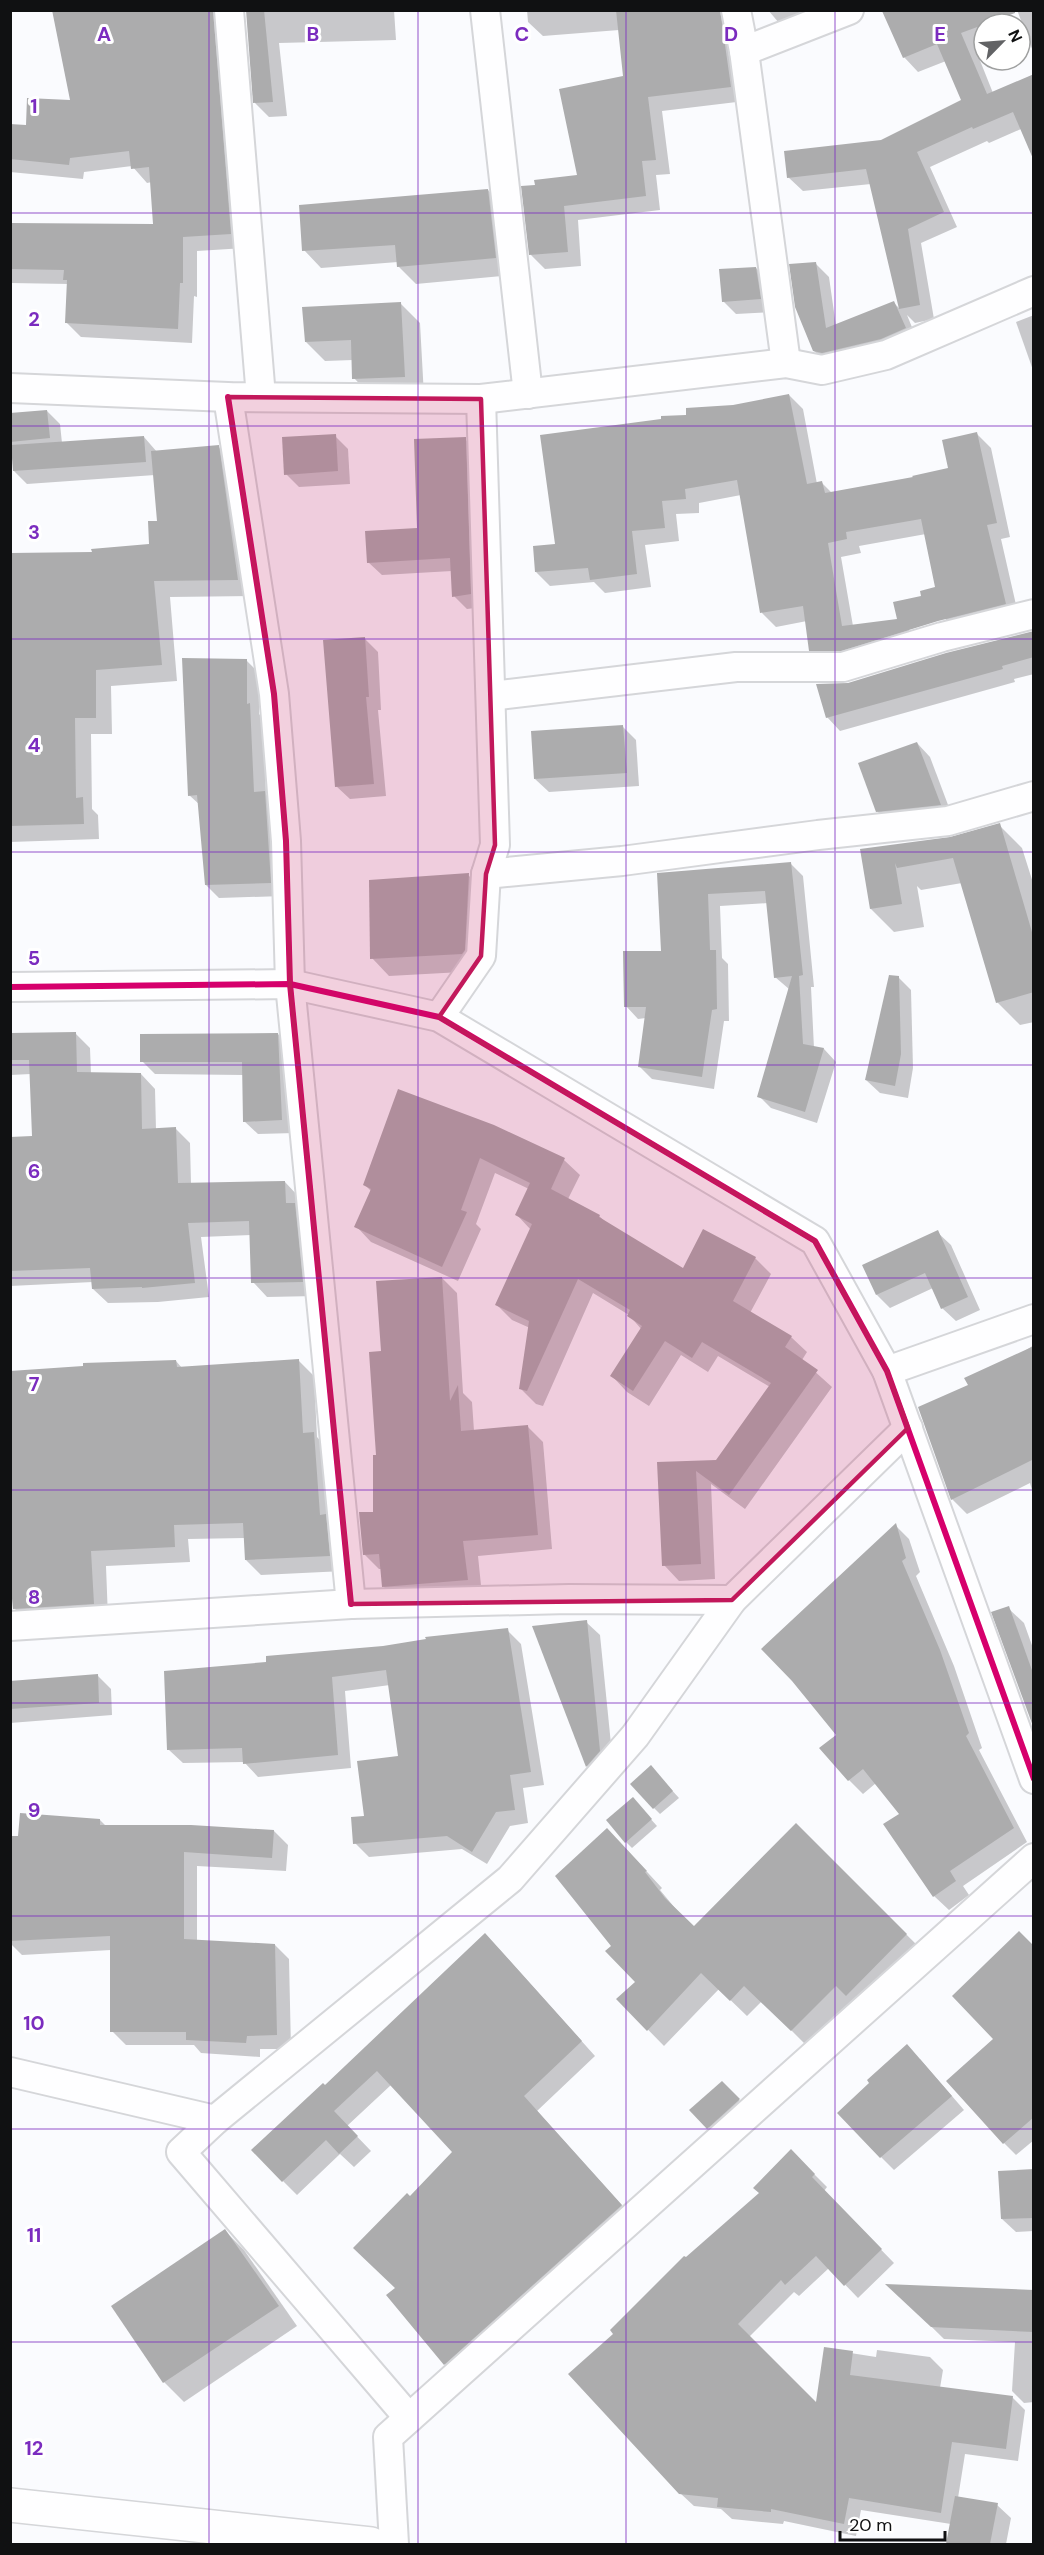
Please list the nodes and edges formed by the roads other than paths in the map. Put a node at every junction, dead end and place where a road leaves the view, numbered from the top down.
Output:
1 (229, 10) edge
2 (485, 10) edge
3 (736, 10) edge
4 (849, 10) edge
5 (744, 51) junction
6 (1034, 291) edge
7 (786, 363) junction
8 (10, 388) edge
9 (528, 394) junction
10 (228, 397) junction
11 (261, 397) junction
12 (481, 399) junction
13 (1034, 614) edge
14 (491, 696) junction
15 (1034, 796) edge
16 (486, 874) junction
17 (290, 984) junction
18 (10, 987) edge
19 (439, 1017) junction
20 (1034, 1319) edge
21 (887, 1371) junction
22 (908, 1428) junction
23 (732, 1600) junction
24 (351, 1604) junction
25 (10, 1626) edge
26 (1034, 1779) edge
27 (1034, 1858) edge
28 (10, 2072) edge
29 (215, 2120) junction
30 (409, 2418) junction
31 (10, 2505) edge
32 (371, 2544) edge
33 (394, 2544) edge

1 - 11 street
2 - 9 street
3 - 5 street
4 - 5 street
5 - 7 street
6 - 7 street
7 - 9 street
8 - 10 street
9 - 12 street
10 - 11 street
10 - 17 street
11 - 12 street
12 - 14 street
13 - 14 street
14 - 16 street
15 - 16 street
16 - 19 street
17 - 18 street
17 - 19 street
17 - 24 street
19 - 21 street
20 - 21 street
21 - 22 street
22 - 23 street
22 - 26 street
23 - 24 street
23 - 29 street
24 - 25 street
27 - 30 street
28 - 29 street
29 - 30 street
30 - 33 street
31 - 32 main road

